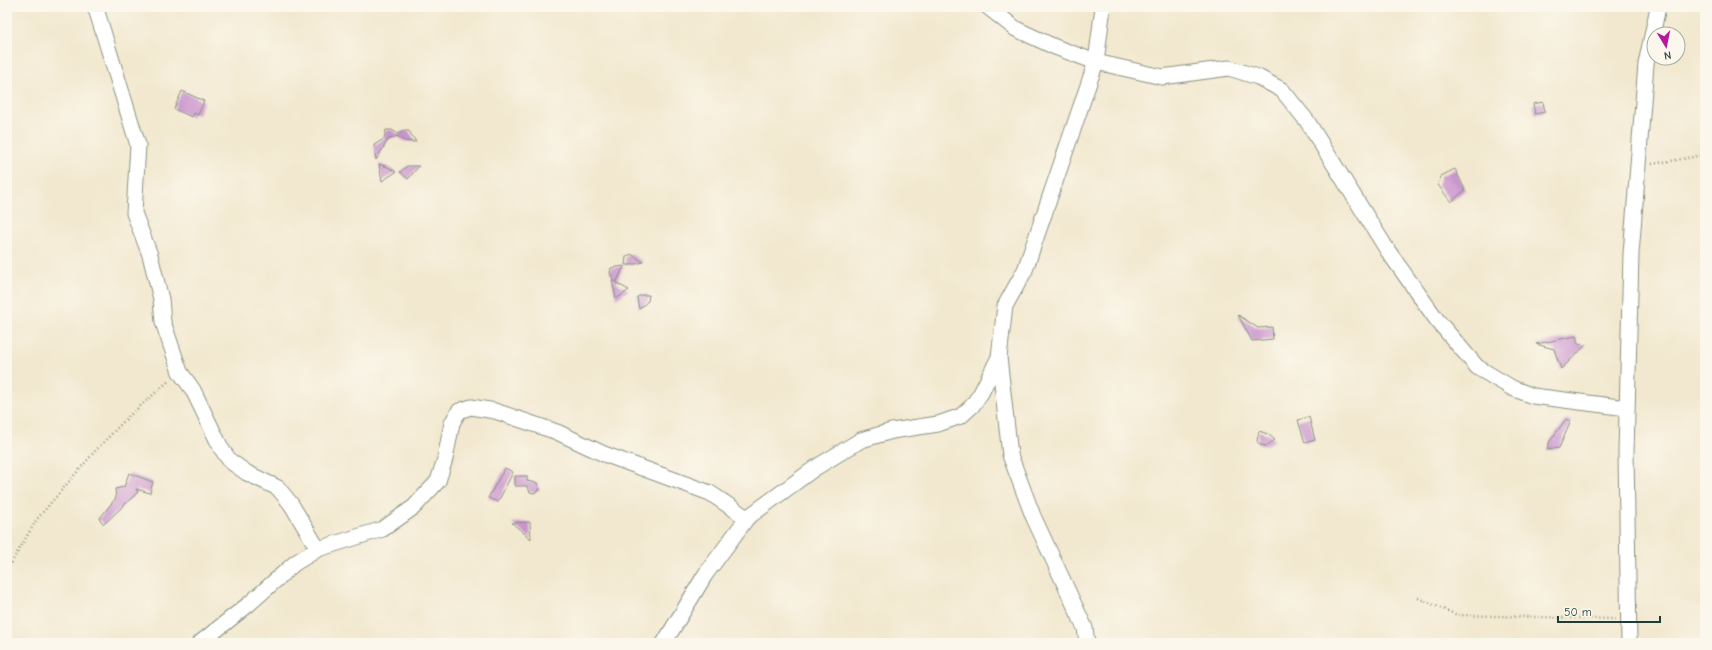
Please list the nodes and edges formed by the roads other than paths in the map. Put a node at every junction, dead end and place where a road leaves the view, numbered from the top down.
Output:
1 (94, 7) edge
2 (988, 7) edge
3 (1103, 7) edge
4 (1658, 7) edge
5 (1096, 62) junction
6 (999, 358) junction
7 (1627, 408) junction
8 (747, 518) junction
9 (318, 549) junction
10 (200, 643) edge
11 (664, 643) edge
12 (1087, 643) edge
13 (1629, 643) edge

1 - 9 street
2 - 5 street
3 - 5 street
4 - 7 street
5 - 6 street
5 - 7 street
6 - 8 street
6 - 12 street
7 - 13 street
8 - 9 street
8 - 11 street
9 - 10 street

